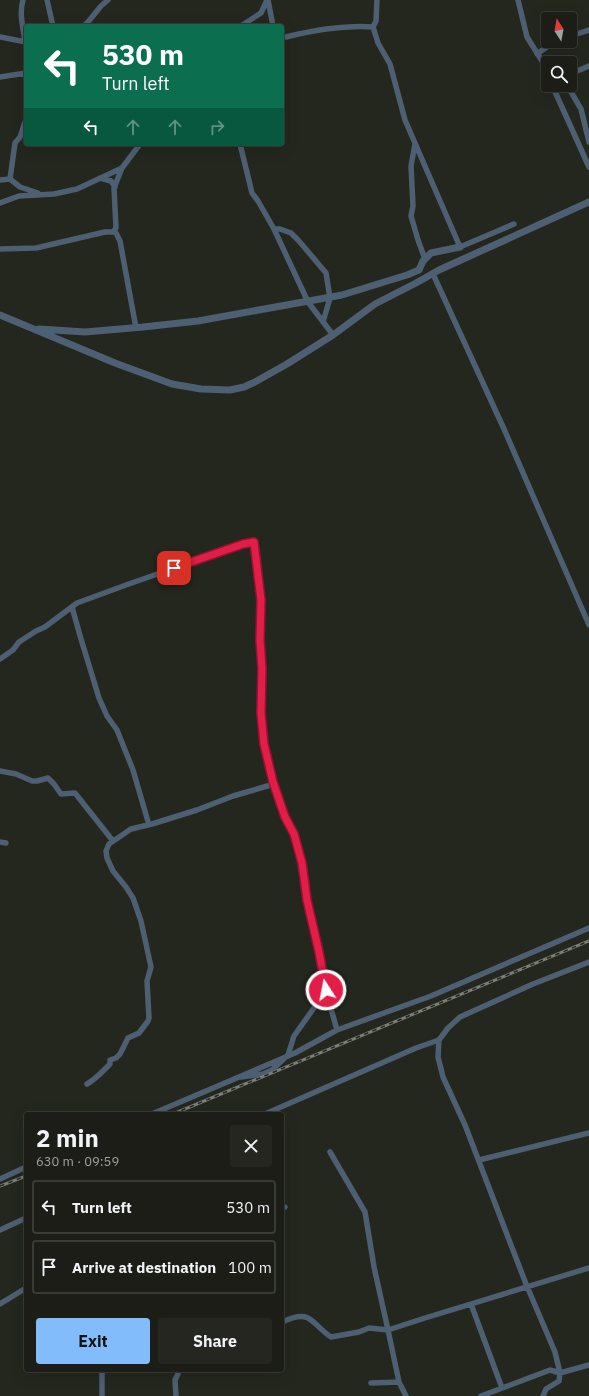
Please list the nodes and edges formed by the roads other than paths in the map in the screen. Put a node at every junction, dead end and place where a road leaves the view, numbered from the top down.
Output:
1 (23, 0) edge
2 (40, 0) edge
3 (108, 0) edge
4 (267, 0) edge
5 (377, 0) edge
6 (518, 0) edge
7 (48, 1) edge
8 (53, 24) edge
9 (86, 24) edge
10 (243, 24) edge
11 (273, 24) edge
12 (373, 27) junction
13 (589, 30) edge
14 (24, 33) edge
15 (577, 34) edge
16 (284, 36) edge
17 (0, 37) edge
18 (24, 42) edge
19 (545, 48) edge
20 (537, 54) junction
21 (541, 60) edge
22 (589, 66) edge
23 (577, 71) edge
24 (24, 73) edge
25 (0, 77) edge
26 (555, 92) edge
27 (571, 92) edge
28 (24, 125) edge
29 (589, 142) edge
30 (415, 143) junction
31 (138, 146) edge
32 (240, 146) edge
33 (589, 166) edge
34 (122, 168) junction
35 (100, 178) junction
36 (10, 179) junction
37 (0, 180) edge
38 (115, 187) junction
39 (42, 195) junction
40 (589, 202) edge
41 (0, 203) edge
42 (514, 224) dead end
43 (274, 230) junction
44 (113, 232) junction
45 (460, 247) junction
46 (0, 249) edge
47 (425, 259) junction
48 (433, 274) junction
49 (330, 298) junction
50 (308, 302) junction
51 (0, 315) edge
52 (324, 322) junction
53 (136, 328) junction
54 (35, 329) junction
55 (333, 335) junction
56 (72, 607) junction
57 (589, 625) edge
58 (0, 659) edge
59 (0, 772) edge
60 (274, 784) junction
61 (149, 825) junction
62 (113, 841) junction
63 (589, 928) edge
64 (589, 962) edge
65 (326, 990) junction
66 (337, 1030) junction
67 (439, 1040) junction
68 (288, 1055) junction
69 (87, 1084) dead end
70 (157, 1112) edge
71 (270, 1112) edge
72 (589, 1133) edge
73 (330, 1152) dead end
74 (479, 1160) junction
75 (24, 1168) edge
76 (0, 1179) edge
77 (24, 1219) edge
78 (0, 1230) edge
79 (589, 1268) edge
80 (528, 1287) junction
81 (24, 1289) edge
82 (0, 1304) edge
83 (471, 1304) junction
84 (284, 1321) edge
85 (388, 1330) junction
86 (589, 1365) edge
87 (102, 1372) edge
88 (178, 1372) edge
89 (560, 1373) junction
90 (398, 1382) junction
91 (371, 1383) dead end
92 (502, 1388) junction
93 (102, 1396) edge
94 (176, 1396) edge
95 (406, 1396) edge
96 (481, 1396) edge
97 (543, 1396) edge

1 - 14 street
2 - 7 street
3 - 9 street
4 - 10 street
4 - 11 street
5 - 12 street
6 - 20 street
7 - 8 street
12 - 16 street
12 - 30 street
13 - 15 street
17 - 18 street
19 - 20 street
20 - 21 street
22 - 23 street
24 - 25 street
26 - 33 street
27 - 29 street
28 - 36 street
30 - 45 street
30 - 47 street
31 - 34 street
32 - 43 street
34 - 35 street
34 - 38 street
35 - 38 street
35 - 39 street
36 - 37 street
36 - 39 street
38 - 44 street
39 - 41 street
40 - 48 street
42 - 45 street
43 - 49 street
43 - 50 street
44 - 46 street
44 - 53 street
45 - 47 street
47 - 49 street
48 - 55 street
48 - 57 street
49 - 50 street
49 - 52 street
50 - 52 street
50 - 53 street
51 - 54 street
52 - 55 street
53 - 54 street
54 - 55 street
56 - 58 street
56 - 60 street
56 - 61 street
59 - 62 street
60 - 61 street
60 - 65 street
61 - 62 street
62 - 69 street
63 - 66 street
64 - 67 street
65 - 66 street
65 - 68 street
66 - 68 street
67 - 71 street
67 - 74 street
68 - 70 street
72 - 74 street
73 - 85 street
74 - 80 street
75 - 76 street
77 - 78 street
79 - 80 street
80 - 83 street
80 - 89 street
81 - 82 street
83 - 85 street
83 - 92 street
84 - 85 street
85 - 90 street
86 - 89 street
87 - 93 street
88 - 94 street
89 - 92 street
89 - 97 street
90 - 91 street
90 - 95 street
92 - 96 street

